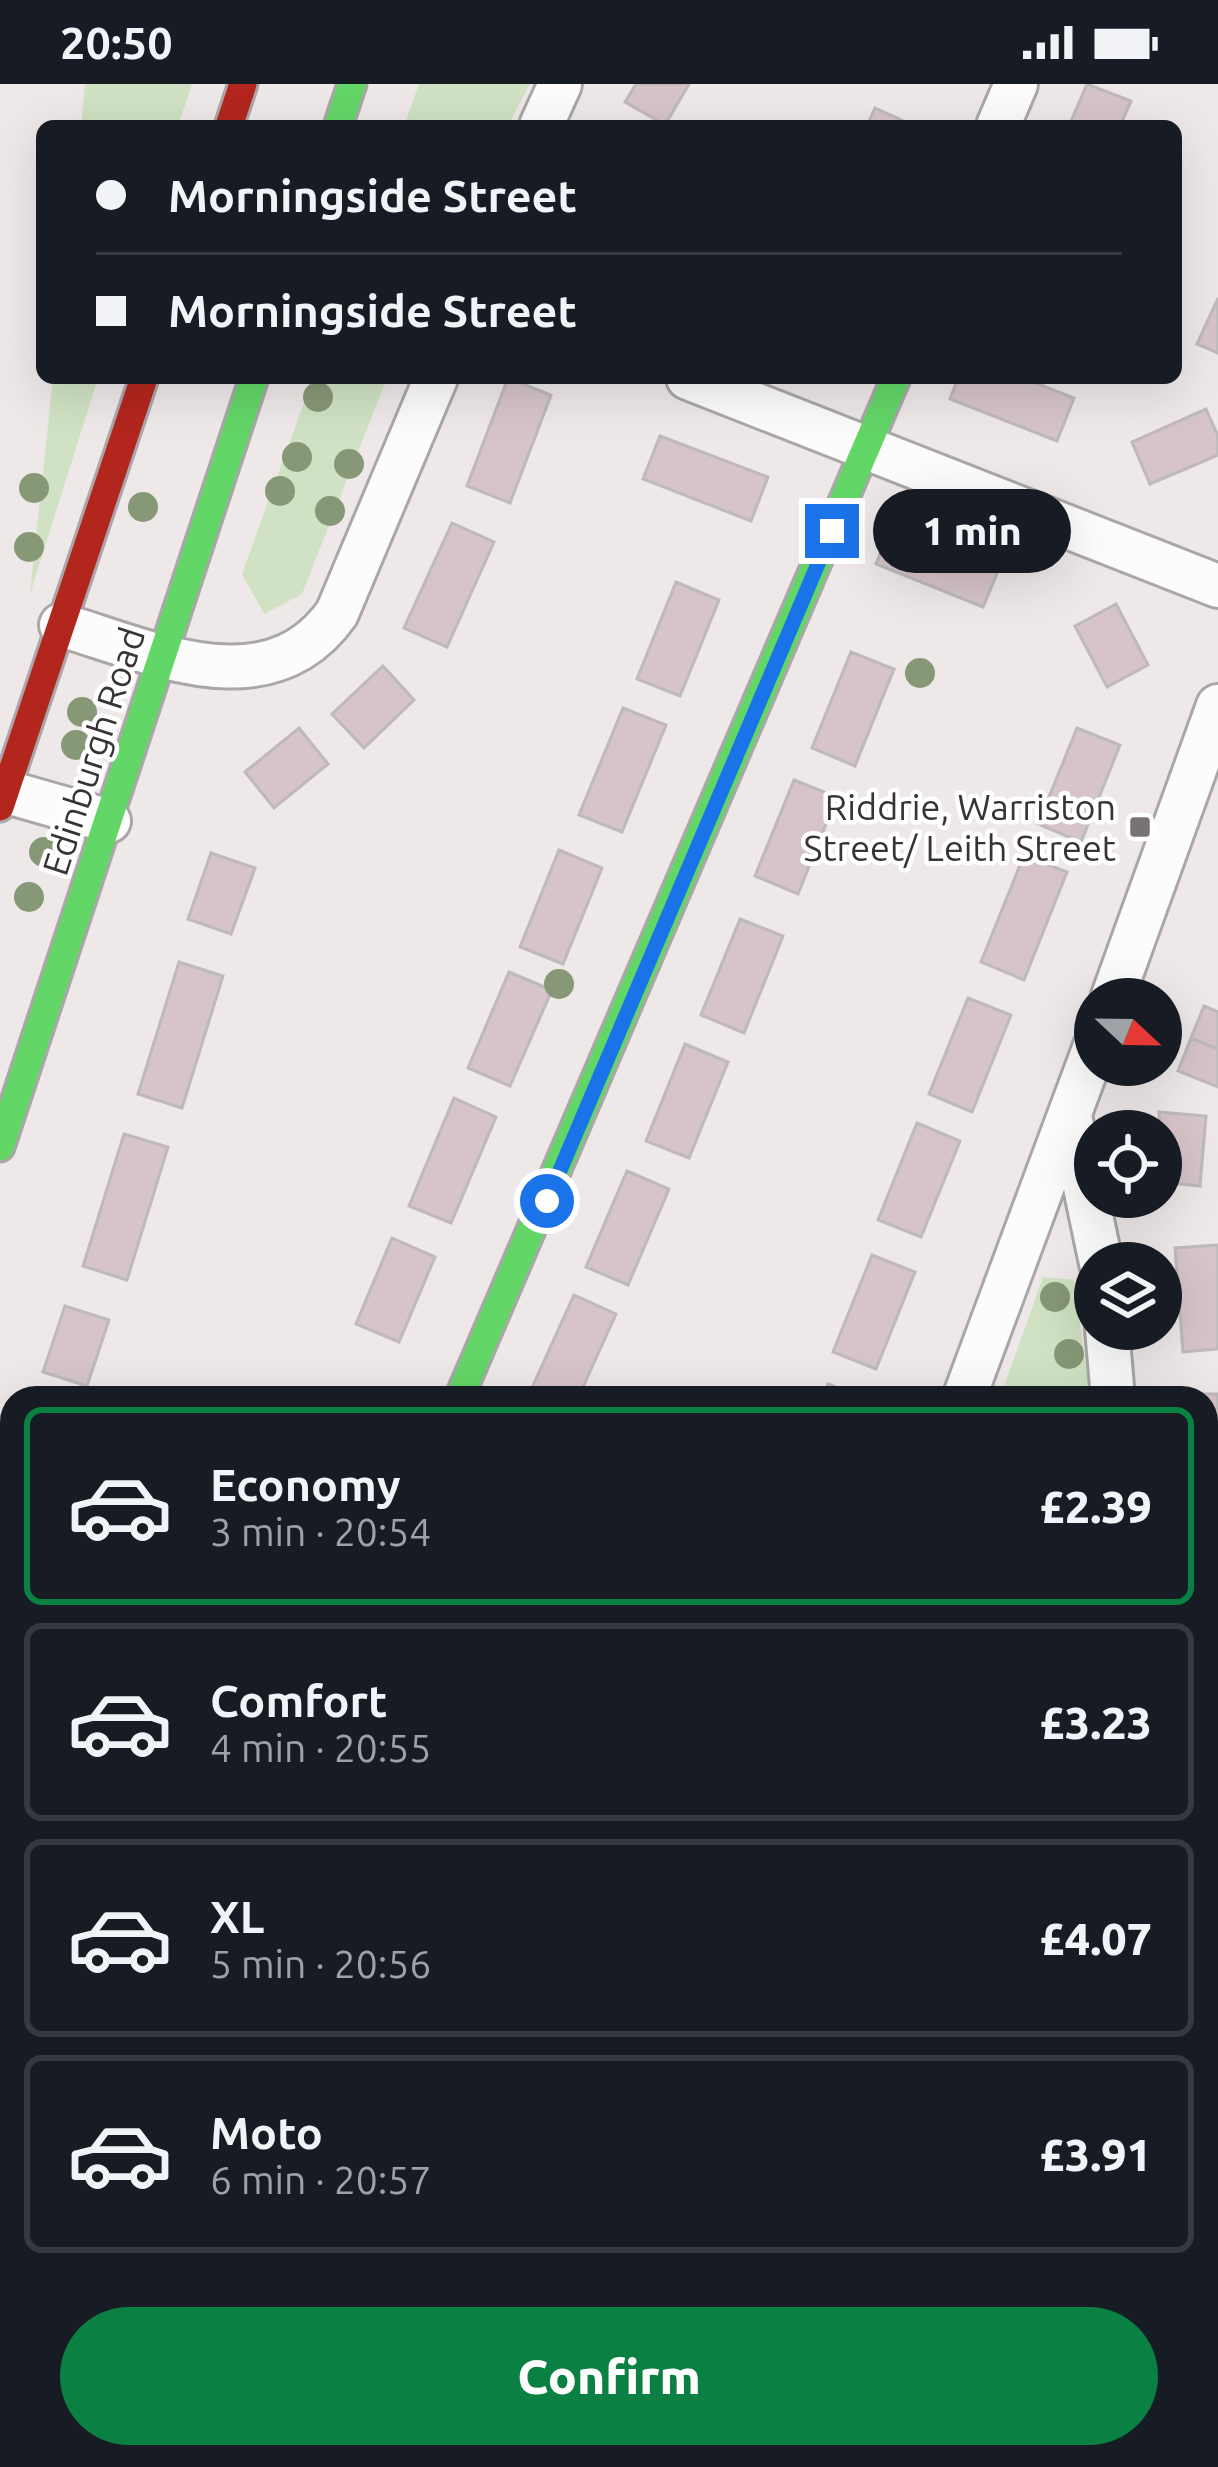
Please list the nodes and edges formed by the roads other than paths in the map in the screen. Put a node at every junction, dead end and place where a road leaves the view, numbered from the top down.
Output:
1 (243, 84) edge
2 (352, 84) edge
3 (560, 84) edge
4 (1016, 84) edge
5 (231, 120) edge
6 (340, 120) edge
7 (544, 120) edge
8 (1001, 120) edge
9 (142, 384) edge
10 (252, 384) edge
11 (433, 384) edge
12 (704, 384) edge
13 (894, 384) edge
14 (868, 447) junction
15 (1218, 586) edge
16 (61, 625) junction
17 (162, 655) junction
18 (1218, 706) edge
19 (2, 796) edge
20 (109, 821) junction
21 (1120, 978) edge
22 (1081, 1086) edge
23 (1070, 1116) junction
24 (0, 1147) edge
25 (1097, 1242) edge
26 (1108, 1350) edge
27 (464, 1386) edge
28 (969, 1386) edge
29 (1112, 1386) edge

1 - 5 main road
2 - 6 main road
3 - 7 street
4 - 8 street
9 - 16 main road, Edinburgh Road
10 - 17 main road, Edinburgh Road
11 - 17 street
12 - 14 street
13 - 14 main road
14 - 15 street
14 - 27 main road
16 - 17 street
16 - 19 main road, Edinburgh Road
17 - 20 main road, Edinburgh Road
18 - 21 street
19 - 20 street
20 - 24 main road, Edinburgh Road
22 - 23 street
23 - 25 street
23 - 28 street
26 - 29 street

